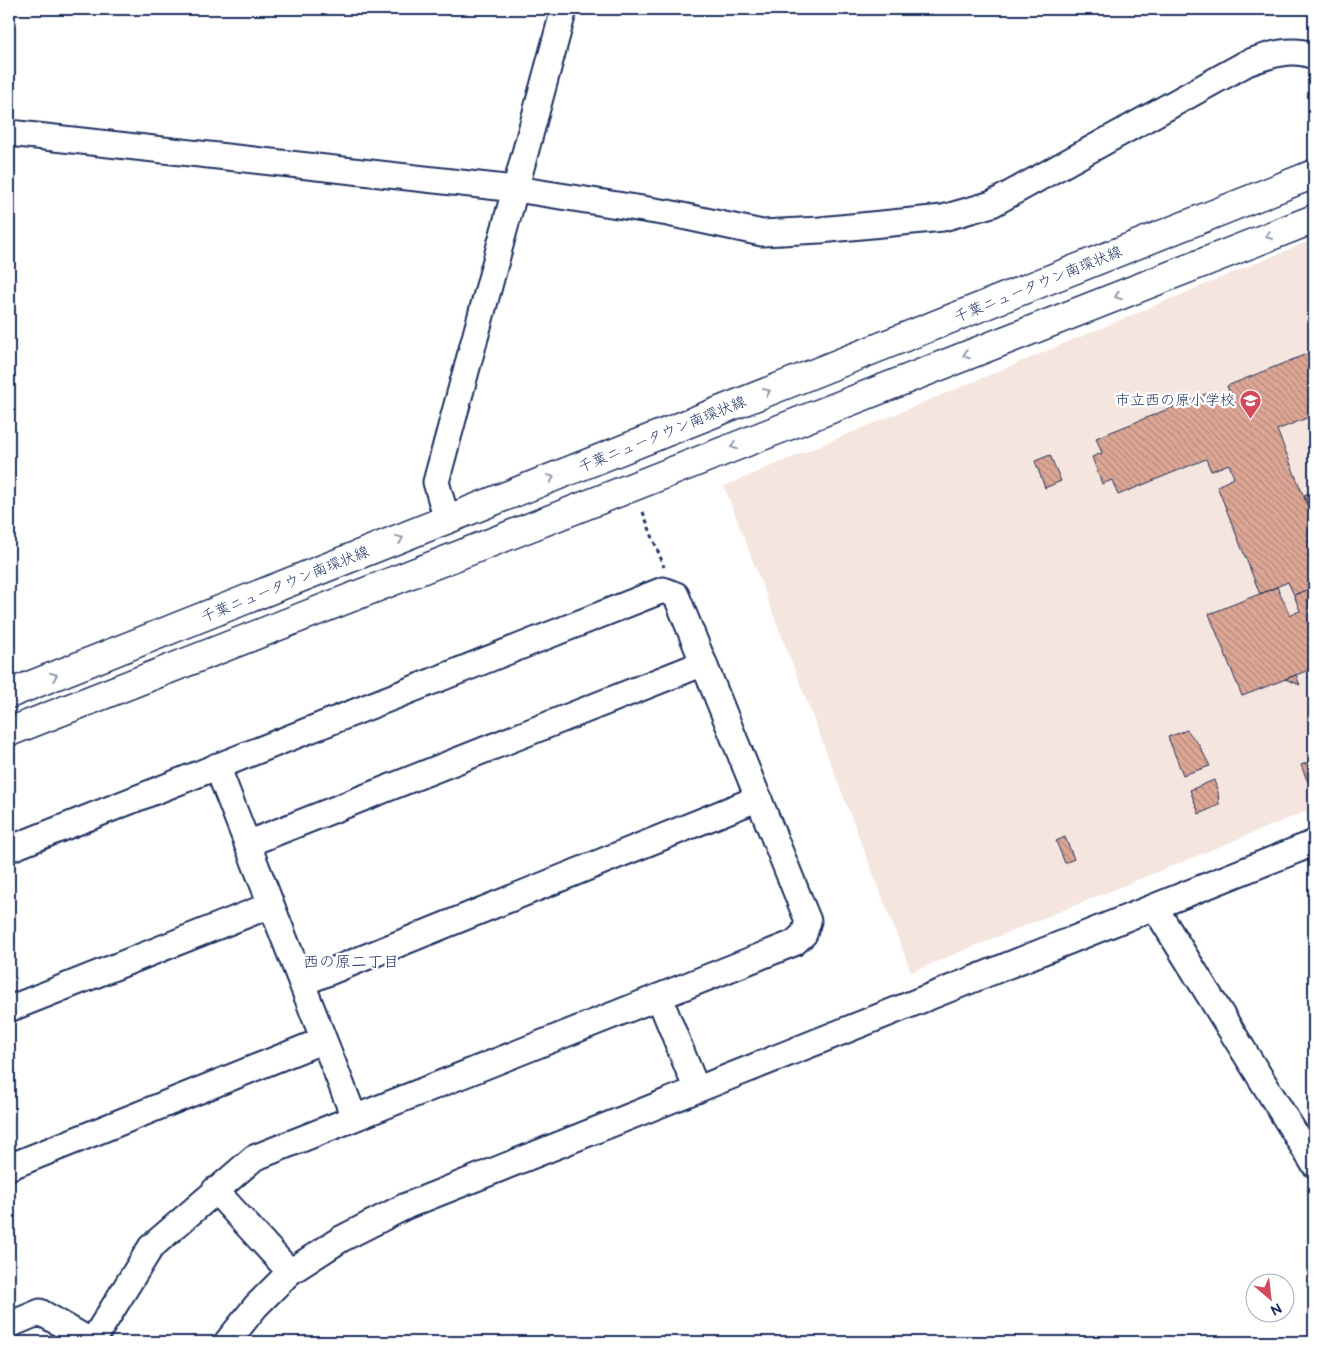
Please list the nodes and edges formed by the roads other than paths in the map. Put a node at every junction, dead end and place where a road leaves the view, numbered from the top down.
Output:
1 (564, 9) edge
2 (1314, 56) edge
3 (9, 133) edge
4 (1314, 174) edge
5 (516, 189) junction
6 (1314, 219) edge
7 (447, 520) junction
8 (704, 663) junction
9 (9, 694) edge
10 (9, 732) edge
11 (216, 766) junction
12 (758, 798) junction
13 (247, 844) junction
14 (1314, 844) edge
15 (9, 849) edge
16 (271, 904) junction
17 (1155, 908) junction
18 (302, 983) junction
19 (659, 996) junction
20 (9, 1008) edge
21 (324, 1040) junction
22 (697, 1090) junction
23 (354, 1117) junction
24 (1314, 1164) edge
25 (9, 1167) edge
26 (215, 1190) junction
27 (290, 1272) junction
28 (9, 1325) edge
29 (92, 1342) edge
30 (227, 1342) edge

1 - 5 street
2 - 5 street
3 - 5 street
7 -> 4 main road, 千葉ニュータウン南環状線
5 - 7 street
6 -> 10 main road
9 -> 7 main road, 千葉ニュータウン南環状線
8 - 11 street
8 - 12 street
8 - 13 street
11 - 13 street
11 - 15 street
12 - 18 street
12 - 19 street
13 - 16 street
14 - 17 street
16 - 18 street
16 - 20 street
17 - 22 street
17 - 24 street
18 - 21 street
19 - 22 street
19 - 23 street
21 - 23 street
21 - 25 street
22 - 27 street
23 - 26 street
26 - 27 street
26 - 29 street
27 - 30 street
28 - 29 street

